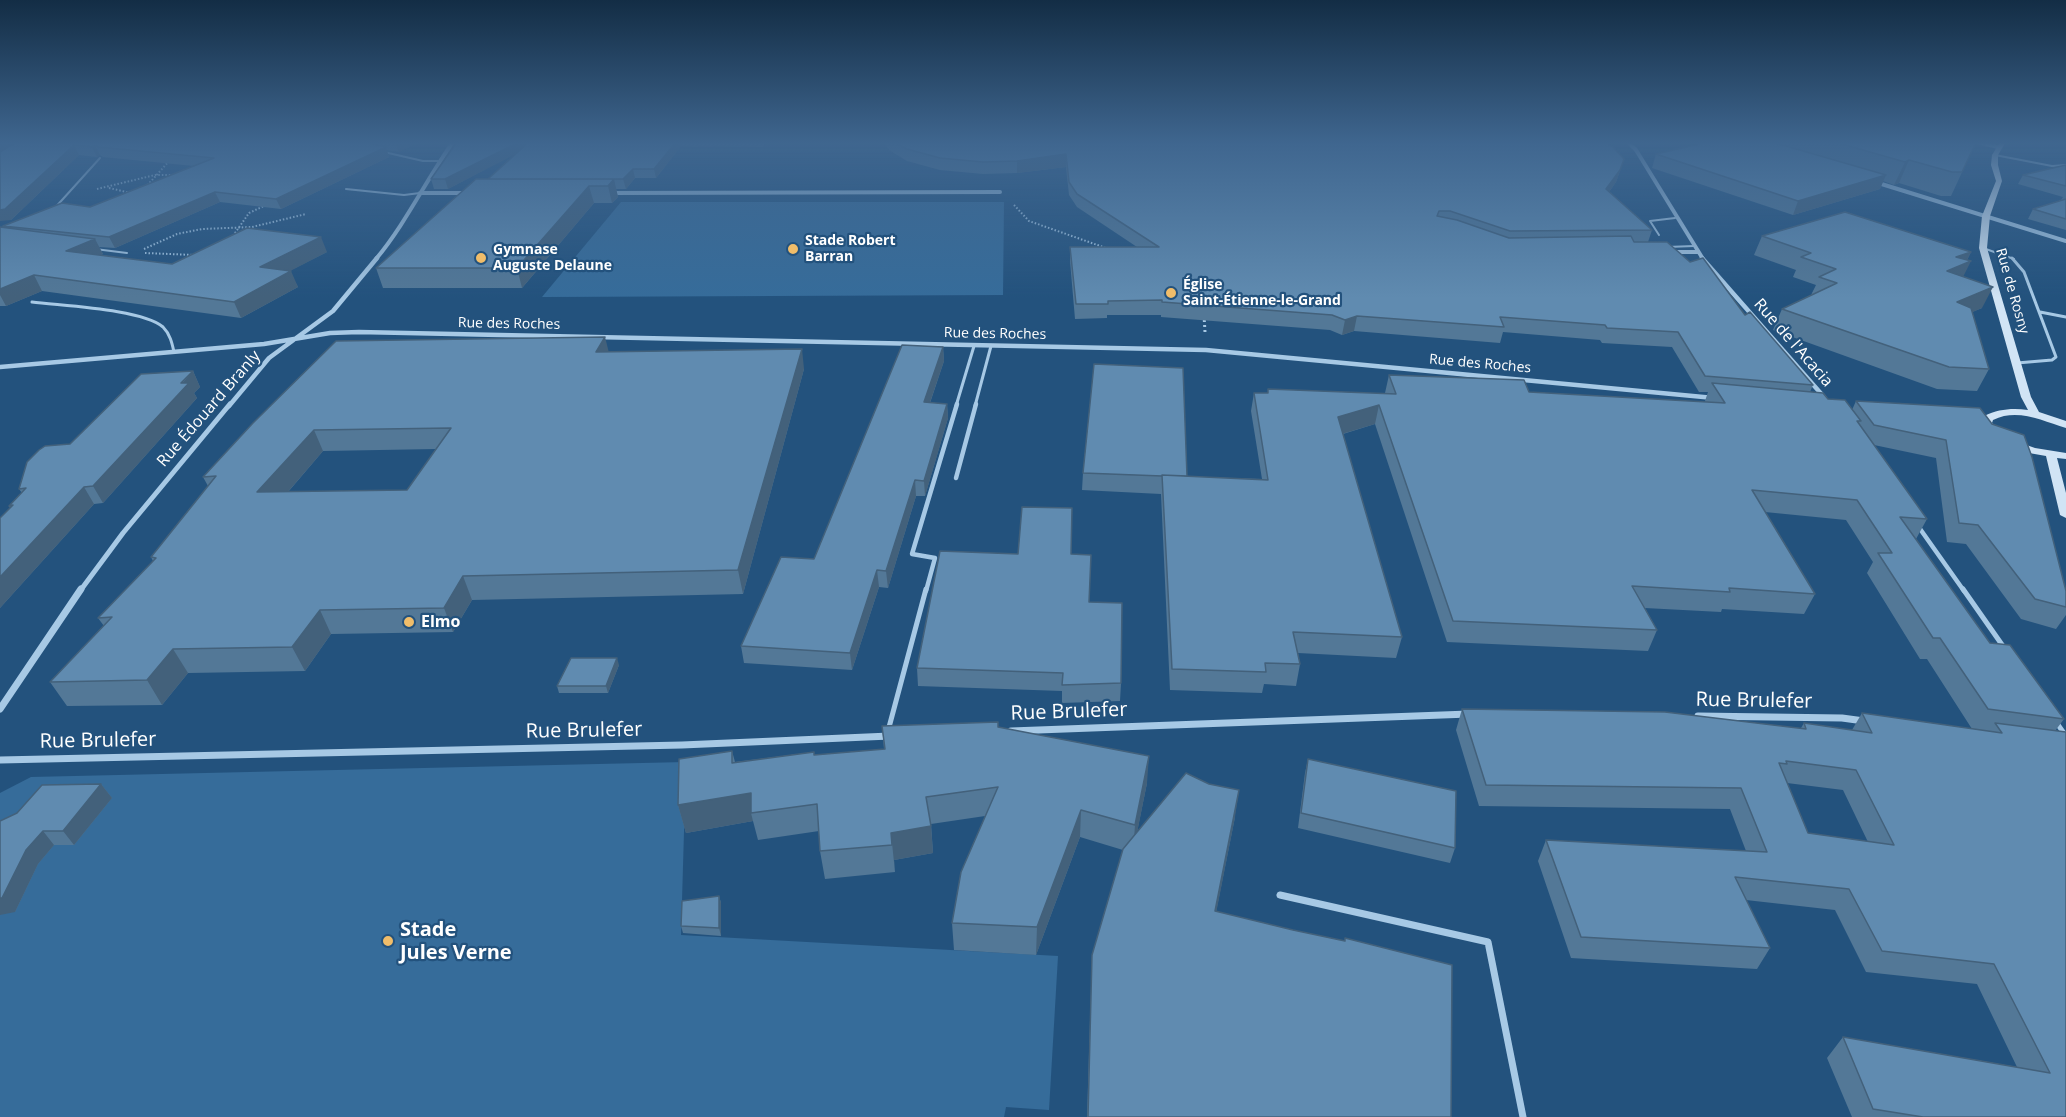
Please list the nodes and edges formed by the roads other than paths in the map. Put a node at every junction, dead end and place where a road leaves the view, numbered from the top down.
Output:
1 (67, 194) edge
2 (396, 194) edge
3 (418, 194) edge
4 (420, 194) edge
5 (1661, 194) edge
6 (1914, 194) edge
7 (1993, 194) edge
8 (1986, 216) junction
9 (46, 217) edge
10 (1675, 218) junction
11 (1659, 235) dead end
12 (2066, 241) edge
13 (1694, 246) junction
14 (1661, 247) edge
15 (1983, 248) junction
16 (94, 249) edge
17 (1664, 252) edge
18 (1698, 252) junction
19 (127, 253) road end
20 (32, 302) dead end
21 (2040, 312) junction
22 (2066, 317) edge
23 (299, 338) junction
24 (974, 346) junction
25 (990, 346) junction
26 (174, 352) junction
27 (2017, 363) junction
28 (0, 367) edge
29 (1716, 398) edge
30 (1828, 402) edge
31 (2035, 415) junction
32 (2066, 425) edge
33 (2051, 455) junction
34 (2066, 456) edge
35 (956, 478) dead end
36 (2066, 515) edge
37 (1911, 517) edge
38 (2008, 653) edge
39 (0, 709) edge
40 (1483, 714) edge
41 (1686, 716) edge
42 (2055, 720) edge
43 (1877, 723) edge
44 (1006, 732) edge
45 (887, 736) junction
46 (899, 736) edge
47 (2066, 736) edge
48 (0, 760) edge
49 (1280, 895) dead end
50 (1523, 1117) edge

1 - 9 lane
2 - 3 lane
4 - 23 street, Rue Édouard Branly
5 - 10 street, Rue de l'Acacia
6 - 8 street
7 - 8 main road, Rue de Rosny
8 - 12 street
8 - 15 main road, Rue de Rosny
10 - 11 lane
10 - 13 street, Rue de l'Acacia
13 - 14 lane
13 - 18 street, Rue de l'Acacia
15 - 21 lane
15 - 27 main road, Rue de Rosny
16 - 19 lane
17 - 18 street
18 - 30 street, Rue de l'Acacia
20 - 26 lane
21 - 22 lane
21 - 27 lane
23 - 24 street, Rue des Roches
23 - 26 street, Rue des Roches
23 - 39 street, Rue Édouard Branly
24 - 25 street, Rue des Roches
24 - 45 lane
25 - 29 street, Rue des Roches
25 - 35 lane
26 - 28 street, Rue des Roches
27 - 31 main road, Rue de Rosny
31 - 32 main road
31 - 33 main road
33 - 34 main road
33 - 36 main road
37 - 38 lane
40 - 44 street, Rue Brulefer
41 - 43 street, Rue Brulefer
42 - 47 lane
45 - 46 street, Rue Brulefer
45 - 48 street, Rue Brulefer
49 - 50 lane

